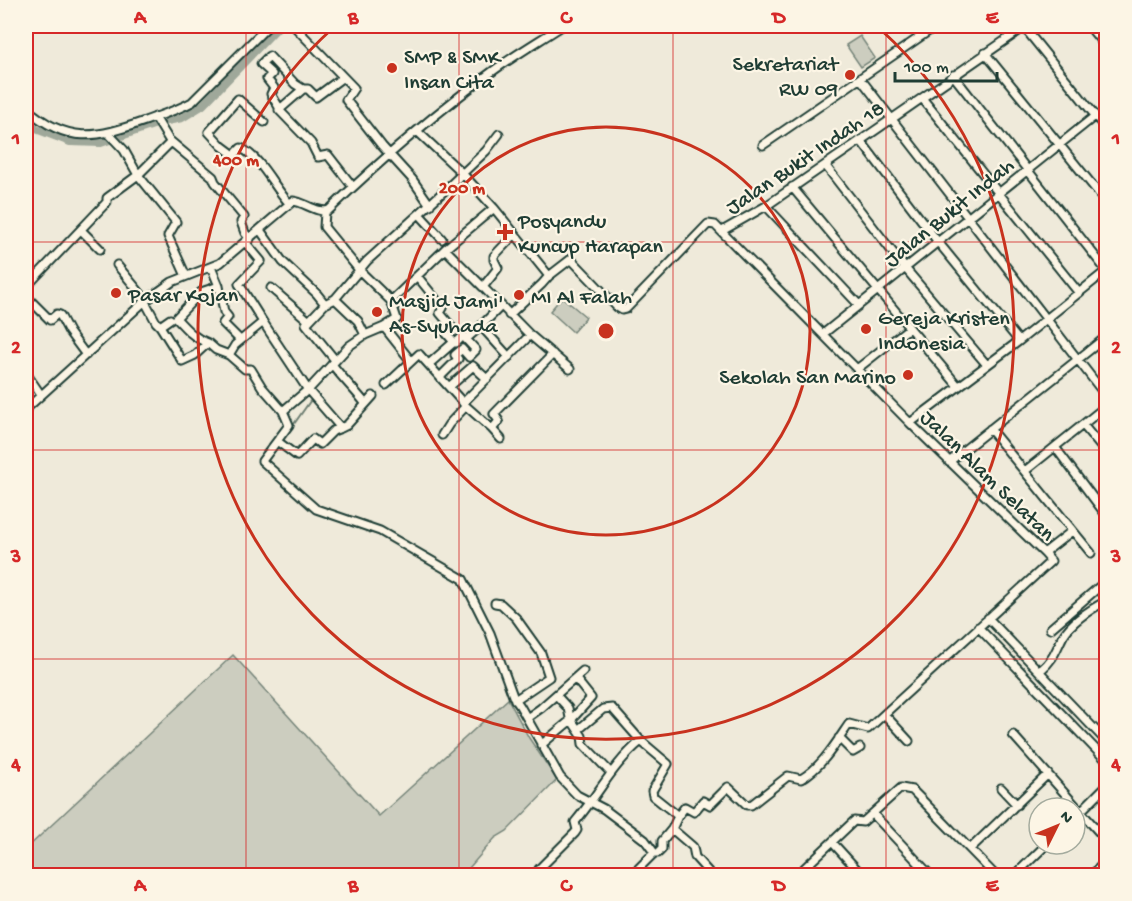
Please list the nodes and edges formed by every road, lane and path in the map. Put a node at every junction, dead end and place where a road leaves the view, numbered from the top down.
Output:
1 (268, 26) edge
2 (294, 26) edge
3 (562, 26) edge
4 (936, 26) edge
5 (1024, 26) edge
6 (1089, 26) edge
7 (1107, 47) edge
8 (985, 53) junction
9 (953, 75) junction
10 (343, 77) junction
11 (860, 78) junction
12 (303, 89) junction
13 (922, 98) junction
14 (26, 108) edge
15 (279, 110) junction
16 (1095, 116) junction
17 (155, 117) junction
18 (891, 121) junction
19 (264, 122) dead end
20 (1107, 129) edge
21 (417, 130) junction
22 (109, 134) junction
23 (500, 135) dead end
24 (861, 141) junction
25 (171, 142) junction
26 (1059, 144) junction
27 (763, 145) dead end
28 (388, 154) junction
29 (825, 165) junction
30 (1028, 169) junction
31 (462, 172) junction
32 (138, 175) junction
33 (353, 187) junction
34 (792, 187) junction
35 (998, 193) junction
36 (1107, 202) edge
37 (289, 203) junction
38 (430, 206) junction
39 (766, 206) junction
40 (494, 208) junction
41 (325, 212) junction
42 (420, 214) junction
43 (968, 217) junction
44 (81, 230) junction
45 (260, 230) junction
46 (722, 231) junction
47 (515, 234) junction
48 (442, 239) dead end
49 (248, 241) junction
50 (938, 242) junction
51 (100, 249) dead end
52 (445, 249) junction
53 (117, 265) dead end
54 (212, 267) junction
55 (905, 268) junction
56 (1107, 270) edge
57 (360, 271) junction
58 (186, 276) junction
59 (417, 276) junction
60 (549, 276) junction
61 (219, 286) junction
62 (26, 287) edge
63 (483, 287) junction
64 (271, 288) dead end
65 (877, 290) junction
66 (1079, 293) junction
67 (26, 296) edge
68 (335, 299) junction
69 (144, 302) junction
70 (325, 304) junction
71 (392, 304) junction
72 (859, 305) junction
73 (501, 306) junction
74 (509, 315) junction
75 (170, 319) dead end
76 (1047, 319) junction
77 (309, 321) junction
78 (263, 322) junction
79 (160, 326) junction
80 (481, 326) junction
81 (384, 327) junction
82 (909, 328) junction
83 (823, 334) junction
84 (365, 335) junction
85 (530, 335) junction
86 (1107, 337) edge
87 (466, 339) junction
88 (240, 340) junction
89 (1019, 341) junction
90 (454, 342) junction
91 (208, 343) junction
92 (552, 354) junction
93 (86, 355) junction
94 (229, 355) junction
95 (509, 357) junction
96 (1078, 359) junction
97 (411, 361) junction
98 (334, 362) junction
99 (429, 364) junction
100 (987, 365) junction
101 (570, 369) dead end
102 (857, 369) junction
103 (26, 373) edge
104 (440, 376) junction
105 (487, 379) junction
106 (386, 385) dead end
107 (958, 386) junction
108 (449, 387) junction
109 (311, 392) junction
110 (41, 395) junction
111 (373, 396) dead end
112 (1107, 396) edge
113 (365, 403) junction
114 (464, 404) junction
115 (1107, 406) edge
116 (26, 409) edge
117 (283, 411) junction
118 (910, 423) junction
119 (1083, 425) junction
120 (341, 428) junction
121 (492, 429) junction
122 (990, 429) junction
123 (442, 435) dead end
124 (501, 439) dead end
125 (279, 442) junction
126 (1055, 447) junction
127 (1107, 453) edge
128 (949, 462) junction
129 (1025, 471) junction
130 (1107, 515) edge
131 (1072, 531) junction
132 (1044, 553) junction
133 (1091, 553) dead end
134 (1107, 581) edge
135 (1107, 601) edge
136 (495, 603) dead end
137 (988, 618) junction
138 (978, 627) junction
139 (1050, 629) dead end
140 (583, 671) dead end
141 (1040, 671) junction
142 (575, 678) junction
143 (556, 695) junction
144 (515, 700) junction
145 (885, 715) junction
146 (1082, 715) junction
147 (527, 718) junction
148 (571, 720) junction
149 (1073, 724) junction
150 (578, 730) junction
151 (1013, 735) dead end
152 (839, 738) junction
153 (641, 741) junction
154 (909, 741) dead end
155 (1107, 741) edge
156 (541, 745) junction
157 (860, 748) dead end
158 (1107, 760) edge
159 (610, 772) junction
160 (1048, 774) junction
161 (1107, 786) edge
162 (1001, 788) dead end
163 (1068, 796) edge
164 (592, 802) junction
165 (1017, 805) junction
166 (1087, 805) edge
167 (873, 814) junction
168 (678, 816) junction
169 (1087, 818) edge
170 (672, 829) junction
171 (1107, 840) edge
172 (832, 842) junction
173 (970, 849) junction
174 (654, 853) junction
175 (1035, 856) edge
176 (1107, 861) edge
177 (797, 875) edge
178 (536, 876) edge
179 (637, 876) edge
180 (712, 876) edge
181 (863, 876) edge
182 (931, 876) edge
183 (996, 876) edge
184 (1014, 876) edge
185 (1091, 876) edge

1 - 17 street
2 - 10 street
3 - 21 street
4 - 11 street
5 - 8 street, Jalan Bukit Indah 18
5 - 16 street
6 - 7 street
8 - 9 street, Jalan Bukit Indah 18
8 - 26 street
9 - 13 street, Jalan Bukit Indah 18
9 - 30 street
10 - 12 street
10 - 28 street
11 - 18 street
11 - 27 street
12 - 15 street
12 - 15 street
13 - 18 street, Jalan Bukit Indah 18
13 - 35 street
14 - 22 street
15 - 33 street
16 - 20 street
16 - 26 street, Jalan Bukit Indah
17 - 22 street
17 - 25 street
18 - 24 street, Jalan Bukit Indah 18
18 - 43 street
19 - 37 street
21 - 28 street
21 - 31 street
22 - 32 street
23 - 31 street
24 - 29 street, Jalan Bukit Indah 18
24 - 50 street
25 - 32 street
25 - 49 street
26 - 30 street, Jalan Bukit Indah
26 - 36 street
28 - 33 street
28 - 38 street
29 - 34 street, Jalan Bukit Indah 18
29 - 55 street
30 - 35 street, Jalan Bukit Indah
30 - 56 street
31 - 38 street
31 - 40 street
32 - 44 street
32 - 58 street
33 - 41 street
34 - 39 street, Jalan Bukit Indah 18
34 - 65 street
35 - 43 street, Jalan Bukit Indah
35 - 66 street
37 - 41 street
37 - 45 street
38 - 42 street
39 - 46 street, Jalan Bukit Indah 18
39 - 72 street
40 - 47 street
40 - 52 street
41 - 57 street
42 - 48 street
42 - 57 street
43 - 50 street, Jalan Bukit Indah
43 - 76 street
44 - 51 street
44 - 62 street
45 - 49 street
45 - 70 street
46 - 60 street
46 - 83 street, Jalan Alam Selatan
47 - 60 street
47 - 63 street
49 - 54 street
49 - 78 street
50 - 55 street, Jalan Bukit Indah
50 - 89 street
52 - 59 street
52 - 63 street
53 - 69 street
54 - 58 street
54 - 61 street
55 - 65 street, Jalan Bukit Indah
55 - 100 street
56 - 66 street
57 - 68 street
57 - 71 street
58 - 69 street
59 - 71 street
59 - 90 street
60 - 74 street
61 - 88 street
61 - 91 street
63 - 73 street
64 - 77 street
65 - 72 street, Jalan Bukit Indah
65 - 82 street
66 - 76 street
67 - 93 street
68 - 70 street
68 - 84 street
69 - 79 street
69 - 93 street
70 - 77 street
71 - 81 street
72 - 83 street, Jalan Bukit Indah
73 - 74 street
73 - 80 street
74 - 85 street
75 - 79 street
76 - 89 street
76 - 96 street
77 - 98 street
78 - 88 street
78 - 109 street
79 - 91 street
80 - 87 street
80 - 95 street
81 - 84 street
81 - 97 street
82 - 102 street
82 - 107 street
83 - 102 street, Jalan Alam Selatan
84 - 98 street
85 - 92 street
85 - 95 street
86 - 96 street
87 - 90 street
87 - 104 street
88 - 94 street
89 - 100 street
90 - 99 street
91 - 94 street
92 - 101 street
92 - 121 street
93 - 110 street
94 - 117 street
95 - 105 street
96 - 112 street
96 - 122 street
97 - 99 street
97 - 106 street
98 - 109 street
98 - 113 street
99 - 104 street
100 - 107 street
102 - 118 street, Jalan Alam Selatan
103 - 110 street
104 - 108 street
105 - 108 street
105 - 114 street
107 - 118 street
108 - 114 street
109 - 117 street
109 - 120 street
110 - 116 street
111 - 113 street
113 - 120 street
114 - 121 street
114 - 123 street
115 - 119 street
117 - 125 street
118 - 128 street, Jalan Alam Selatan
119 - 126 street
119 - 127 street
120 - 125 street
121 - 124 street
122 - 128 street
122 - 129 street
125 - 144 street
126 - 129 street
126 - 130 street
128 - 132 street, Jalan Alam Selatan
129 - 131 street
131 - 132 street
131 - 133 street
132 - 137 street, Jalan Alam Selatan
134 - 139 street
135 - 141 street
136 - 144 street
137 - 138 street
137 - 141 street
138 - 145 street
138 - 149 street
140 - 142 street
141 - 146 street
142 - 143 street
142 - 148 street
143 - 147 street
143 - 148 street
144 - 147 street
145 - 152 street
145 - 154 street
146 - 149 street
146 - 155 street
147 - 156 street
148 - 150 street
148 - 156 street
149 - 158 street
150 - 153 street
150 - 159 street
151 - 160 street
152 - 157 street
152 - 168 street
153 - 159 street
153 - 168 street
156 - 164 street
159 - 164 street
160 - 163 street
160 - 165 street
161 - 166 street
162 - 165 street
164 - 174 street
164 - 178 street
165 - 173 street
167 - 172 street
167 - 173 street
167 - 182 street
168 - 170 street
169 - 171 street
170 - 174 street
170 - 180 street
172 - 177 street
172 - 181 street
173 - 183 street
174 - 179 street
175 - 184 street
176 - 185 street

